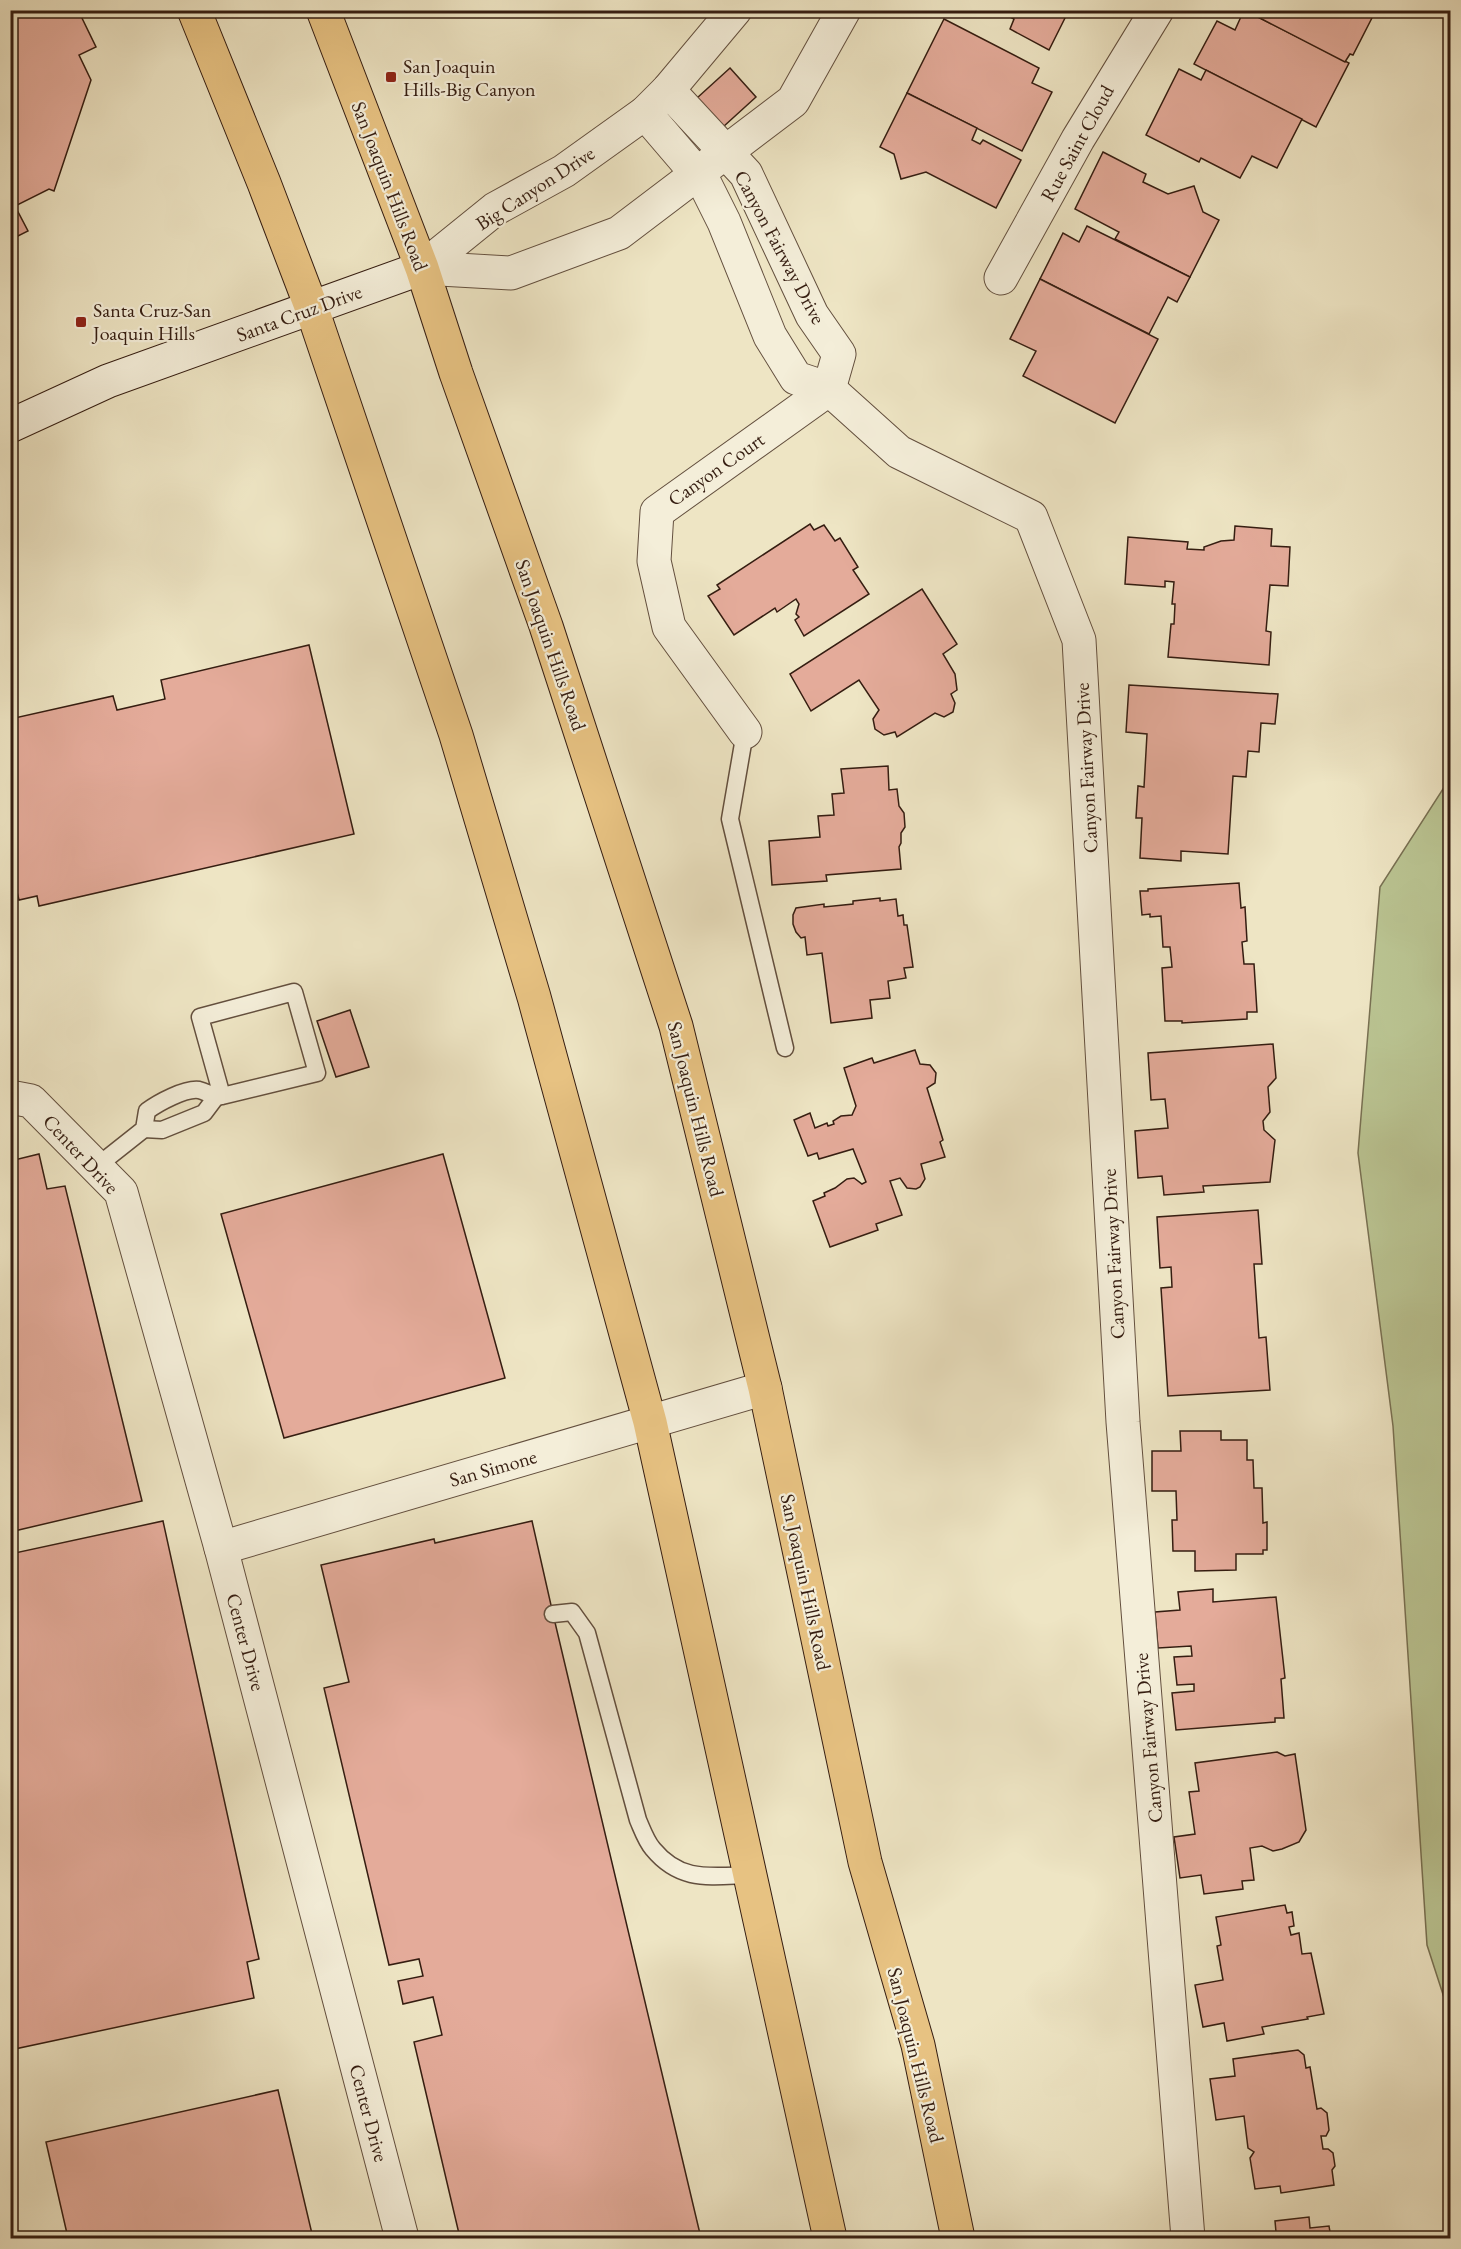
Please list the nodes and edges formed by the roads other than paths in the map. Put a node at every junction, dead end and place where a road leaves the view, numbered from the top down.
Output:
1 (194, 10) edge
2 (322, 10) edge
3 (735, 10) edge
4 (844, 10) edge
5 (1157, 10) edge
6 (668, 90) junction
7 (645, 113) junction
8 (725, 151) junction
9 (697, 172) junction
10 (422, 268) junction
11 (793, 274) junction
12 (1001, 278) dead end
13 (753, 292) junction
14 (312, 309) junction
15 (829, 389) junction
16 (10, 426) edge
17 (744, 732) joint
18 (785, 1048) dead end
19 (10, 1097) edge
20 (219, 1097) junction
21 (144, 1129) junction
22 (96, 1167) junction
23 (765, 1388) junction
24 (650, 1422) junction
25 (221, 1548) junction
26 (553, 1614) dead end
27 (751, 1875) junction
28 (402, 2238) edge
29 (830, 2238) edge
30 (958, 2238) edge
31 (1188, 2238) edge

1 - 14 main road
2 - 10 main road, San Joaquin Hills Road
3 - 6 street, Big Canyon Drive
4 - 8 street
5 - 12 street, Rue Saint Cloud
6 - 7 street, Big Canyon Drive
6 - 8 street, Canyon Fairway Drive
7 - 9 street, Canyon Fairway Drive
7 - 10 street, Big Canyon Drive
8 - 9 street
8 - 11 street, Canyon Fairway Drive
9 - 10 street
9 - 13 street, Canyon Fairway Drive
10 - 14 street, Santa Cruz Drive
10 - 23 main road, San Joaquin Hills Road
11 - 13 street
11 - 15 street, Canyon Fairway Drive
13 - 15 street, Canyon Fairway Drive
14 - 16 street, Santa Cruz Drive
14 - 24 main road
15 - 17 street, Canyon Court
15 - 31 street, Canyon Fairway Drive
17 - 18 lane
19 - 22 street, Center Drive
20 - 20 lane
20 - 21 lane
20 - 21 lane
21 - 22 lane
22 - 25 street, Center Drive
23 - 24 street, San Simone
23 - 30 main road, San Joaquin Hills Road
24 - 25 street, San Simone
24 - 27 main road
25 - 28 street, Center Drive
26 - 27 lane
27 - 29 main road

